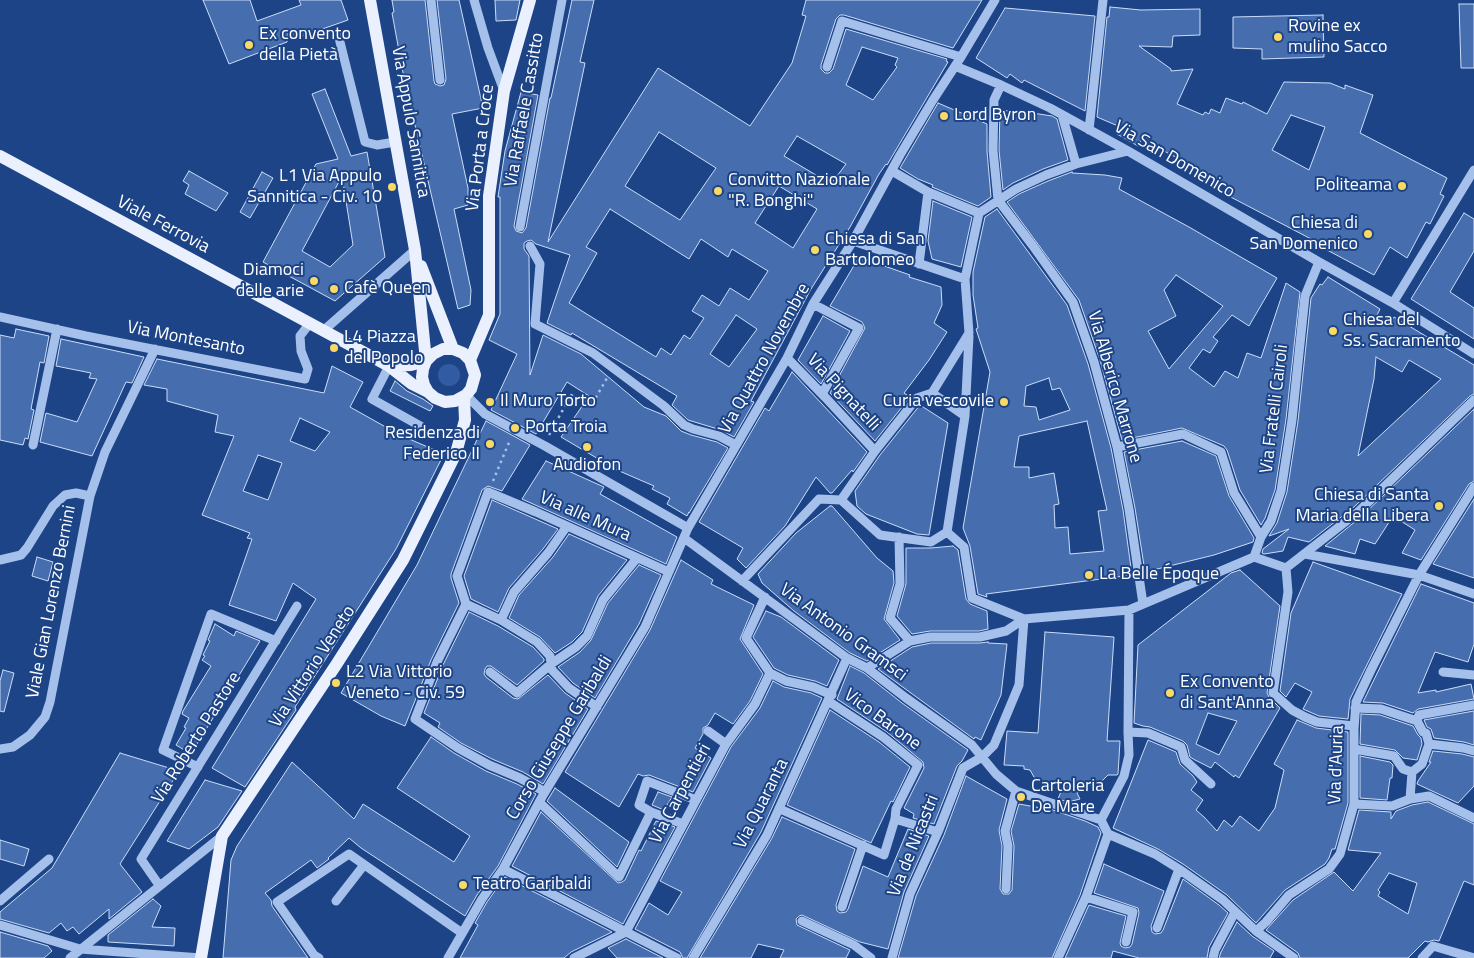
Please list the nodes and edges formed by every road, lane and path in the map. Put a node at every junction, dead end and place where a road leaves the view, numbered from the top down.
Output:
1 (370, 0) edge
2 (431, 0) edge
3 (474, 0) edge
4 (530, 0) edge
5 (562, 0) edge
6 (995, 0) edge
7 (1103, 0) edge
8 (338, 34) dead end
9 (961, 57) junction
10 (955, 66) junction
11 (827, 67) dead end
12 (440, 80) dead end
13 (1001, 85) junction
14 (504, 91) junction
15 (1062, 115) junction
16 (1089, 130) junction
17 (395, 142) junction
18 (1128, 151) junction
19 (0, 156) edge
20 (1076, 164) junction
21 (1474, 170) edge
22 (892, 171) junction
23 (928, 192) junction
24 (998, 200) junction
25 (979, 213) junction
26 (520, 227) dead end
27 (853, 241) junction
28 (530, 246) dead end
29 (415, 250) junction
30 (1319, 262) junction
31 (919, 264) junction
32 (965, 279) junction
33 (1393, 303) junction
34 (813, 304) junction
35 (0, 317) edge
36 (310, 323) junction
37 (57, 330) junction
38 (323, 330) junction
39 (969, 333) junction
40 (155, 349) junction
41 (454, 349) junction
42 (1474, 354) edge
43 (787, 358) junction
44 (470, 360) junction
45 (426, 361) junction
46 (389, 366) junction
47 (612, 367) junction
48 (428, 392) junction
49 (932, 393) junction
50 (822, 394) junction
51 (465, 396) junction
52 (1474, 400) edge
53 (965, 416) junction
54 (422, 427) dead end
55 (514, 430) junction
56 (33, 445) dead end
57 (543, 445) junction
58 (736, 445) junction
59 (1117, 447) junction
60 (875, 451) junction
61 (1474, 487) edge
62 (488, 492) junction
63 (90, 496) junction
64 (841, 500) junction
65 (567, 526) junction
66 (688, 528) junction
67 (947, 532) junction
68 (899, 537) junction
69 (1261, 537) junction
70 (684, 538) junction
71 (1305, 554) junction
72 (1254, 557) junction
73 (636, 558) junction
74 (0, 560) edge
75 (1286, 568) junction
76 (669, 572) junction
77 (1419, 576) junction
78 (742, 581) junction
79 (1474, 594) edge
80 (765, 597) junction
81 (466, 604) junction
82 (1143, 604) junction
83 (298, 606) dead end
84 (1129, 610) junction
85 (1024, 619) junction
86 (501, 620) junction
87 (276, 641) junction
88 (910, 641) junction
89 (847, 658) junction
90 (551, 664) junction
91 (867, 668) junction
92 (490, 672) dead end
93 (1443, 672) dead end
94 (770, 673) junction
95 (1473, 673) edge
96 (830, 698) junction
97 (1474, 705) edge
98 (596, 707) junction
99 (1355, 708) junction
100 (1417, 721) junction
101 (1354, 726) junction
102 (708, 731) dead end
103 (1128, 732) junction
104 (726, 744) junction
105 (1429, 744) junction
106 (0, 749) edge
107 (1354, 749) junction
108 (1474, 751) edge
109 (982, 757) junction
110 (198, 767) junction
111 (1412, 772) junction
112 (1212, 784) dead end
113 (1016, 791) junction
114 (545, 792) junction
115 (1410, 799) junction
116 (696, 800) junction
117 (540, 802) junction
118 (1354, 804) junction
119 (780, 808) junction
120 (651, 812) junction
121 (1473, 814) edge
122 (895, 818) junction
123 (1101, 820) junction
124 (683, 824) junction
125 (938, 832) junction
126 (1108, 834) junction
127 (222, 836) junction
128 (863, 845) junction
129 (49, 858) dead end
130 (364, 865) junction
131 (503, 869) junction
132 (1179, 869) junction
133 (159, 886) junction
134 (1006, 889) dead end
135 (1086, 897) junction
136 (0, 901) edge
137 (336, 901) dead end
138 (842, 907) dead end
139 (1236, 912) junction
140 (802, 921) dead end
141 (0, 925) edge
142 (1158, 928) dead end
143 (1256, 931) junction
144 (626, 932) junction
145 (462, 933) junction
146 (1126, 942) dead end
147 (80, 949) junction
148 (1473, 956) edge
149 (315, 957) edge
150 (70, 958) edge
151 (201, 958) edge
152 (448, 958) edge
153 (574, 958) edge
154 (677, 958) edge
155 (693, 958) edge
156 (871, 958) edge
157 (892, 958) edge
158 (1058, 958) edge
159 (1213, 958) edge
160 (1294, 958) edge
161 (1422, 958) edge

1 - 17 main road, Via Appulo Sannitica
2 - 12 street
3 - 14 street
4 - 14 main road, Via Porta a Croce
5 - 26 street, Via Raffaele Cassitto
6 - 9 street, Via Quattro Novembre
7 - 16 street
8 - 17 street
9 - 10 street, Via Quattro Novembre
9 - 11 street
10 - 13 street, Via San Domenico
10 - 22 street, Via Quattro Novembre
13 - 15 street, Via San Domenico
13 - 24 street
14 - 44 main road, Via Porta a Croce
15 - 16 street, Via San Domenico
15 - 20 street
16 - 18 street, Via San Domenico
17 - 29 main road, Via Appulo Sannitica
18 - 20 street
18 - 30 street, Via San Domenico
19 - 36 main road, Viale Ferrovia
20 - 24 street
21 - 33 street
22 - 23 street
22 - 27 street, Via Quattro Novembre
23 - 25 street
23 - 31 street
24 - 25 street
24 - 59 street, Via Alberico Marrone
25 - 32 street
27 - 31 street
27 - 34 street, Via Quattro Novembre
28 - 47 street
29 - 38 street
29 - 41 main road, Via Appulo Sannitica
29 - 45 main road, Via Appulo Sannitica
30 - 33 street, Via San Domenico
30 - 69 street, Via Fratelli Cairoli
31 - 32 street
32 - 39 street
33 - 42 street, Via San Domenico
34 - 43 street, Via Quattro Novembre
34 - 50 street
35 - 37 street, Via Montesanto
36 - 38 main road, Viale Ferrovia
36 - 40 street, Via Montesanto
37 - 40 street, Via Montesanto
37 - 56 street
38 - 46 main road, Viale Ferrovia
39 - 49 street
39 - 53 street
40 - 63 street, Viale Gian Lorenzo Bernini
41 - 44 main road
41 - 45 main road
43 - 50 street, Via Pignatelli
43 - 58 street, Via Quattro Novembre
44 - 51 main road
45 - 46 main road
45 - 48 main road
46 - 48 main road, Viale Ferrovia
46 - 54 street
47 - 57 path
47 - 58 street
48 - 51 main road
49 - 53 street
49 - 60 street
50 - 60 street, Via Pignatelli
51 - 55 street
51 - 127 main road, Via Vittorio Veneto
52 - 71 street
53 - 67 street
55 - 57 street
55 - 62 path
57 - 66 street
58 - 66 street, Via Quattro Novembre
59 - 69 street
59 - 82 street, Via Alberico Marrone
60 - 64 street
61 - 77 street, Via d'Auria
62 - 65 street, Via alle Mura
62 - 81 street
63 - 74 street
63 - 106 street, Viale Gian Lorenzo Bernini
64 - 68 street
64 - 78 street
65 - 73 street, Via alle Mura
65 - 86 street
66 - 70 street, Corso Giuseppe Garibaldi
67 - 68 street
67 - 85 street
68 - 88 street
69 - 72 street, Via Fratelli Cairoli
70 - 76 street, Corso Giuseppe Garibaldi
70 - 78 street, Via Antonio Gramsci
71 - 75 street
71 - 77 street
72 - 75 street
72 - 82 street
73 - 76 street, Via alle Mura
73 - 90 street
75 - 101 street
76 - 98 street, Corso Giuseppe Garibaldi
77 - 79 street
77 - 99 street, Via d'Auria
78 - 80 street, Via Antonio Gramsci
80 - 89 street, Via Antonio Gramsci
80 - 94 street
81 - 86 street
81 - 114 street
82 - 84 street
83 - 87 street, Via Roberto Pastore
84 - 85 street
84 - 103 street
85 - 88 street
85 - 109 street, Via de Nicastri
86 - 90 street
87 - 110 street, Via Roberto Pastore
87 - 110 street
88 - 91 street
89 - 91 street, Via Antonio Gramsci
89 - 96 street, Via Quaranta
90 - 92 street
90 - 98 street
91 - 109 street, Via Antonio Gramsci
93 - 95 street
94 - 96 street
94 - 104 street, Via Carpentieri
96 - 119 street, Via Quaranta
96 - 122 street, Vico Barone
97 - 100 street
98 - 114 street, Corso Giuseppe Garibaldi
99 - 100 street
99 - 101 street, Via d'Auria
100 - 105 street
101 - 107 street, Via d'Auria
102 - 104 street
103 - 112 street
103 - 123 street
104 - 116 street, Via Carpentieri
105 - 108 street
105 - 111 street
107 - 111 street
107 - 118 street, Via d'Auria
109 - 113 street, Via Antonio Gramsci
109 - 125 street, Via de Nicastri
110 - 133 street, Via Roberto Pastore
111 - 115 street
113 - 123 street
113 - 134 street
114 - 117 street, Corso Giuseppe Garibaldi
115 - 118 street
115 - 121 street
116 - 120 street
116 - 124 street, Via Carpentieri
117 - 120 street
117 - 131 street, Corso Giuseppe Garibaldi
118 - 143 street, Via d'Auria
119 - 128 street
119 - 155 street, Via Quaranta
120 - 124 street
122 - 125 street
122 - 128 street
123 - 126 street
124 - 144 street, Via Carpentieri
125 - 157 street, Via de Nicastri
126 - 132 street
126 - 135 street
127 - 133 street
127 - 151 main road, Via Vittorio Veneto
128 - 138 street
129 - 136 street
130 - 137 street
130 - 145 street
130 - 149 street
131 - 144 street
131 - 145 street, Corso Giuseppe Garibaldi
132 - 139 street
132 - 142 street
133 - 147 street
135 - 146 street
135 - 158 street
139 - 143 street
139 - 159 street
140 - 156 street
141 - 147 street
143 - 160 street
144 - 153 street
144 - 154 street
145 - 152 street, Corso Giuseppe Garibaldi
147 - 150 street
147 - 151 street
148 - 161 street

